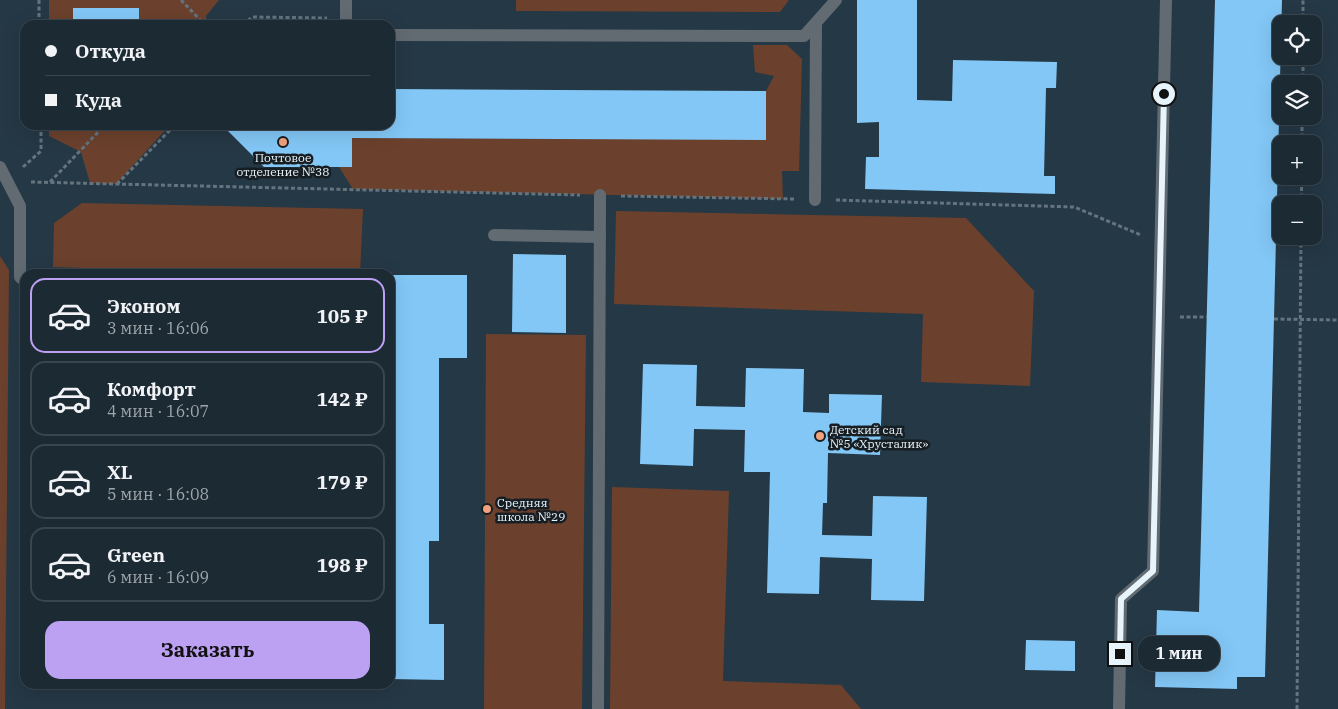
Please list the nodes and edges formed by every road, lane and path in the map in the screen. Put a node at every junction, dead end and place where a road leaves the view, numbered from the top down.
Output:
1 (39, 0) edge
2 (181, 0) edge
3 (346, 0) edge
4 (836, 0) edge
5 (1166, 0) edge
6 (1303, 0) edge
7 (1303, 15) edge
8 (40, 20) edge
9 (199, 20) edge
10 (249, 20) edge
11 (308, 20) edge
12 (346, 20) edge
13 (816, 22) junction
14 (395, 34) edge
15 (41, 130) edge
16 (100, 130) edge
17 (170, 130) edge
18 (0, 167) edge
19 (8, 181) junction
20 (50, 182) junction
21 (116, 184) junction
22 (600, 195) junction
23 (815, 200) junction
24 (494, 235) dead end
25 (600, 237) junction
26 (1160, 243) junction
27 (1301, 245) edge
28 (20, 269) edge
29 (1159, 316) junction
30 (1207, 317) dead end
31 (1274, 319) dead end
32 (1300, 319) junction
33 (1338, 320) edge
34 (598, 709) edge
35 (1119, 709) edge
36 (1297, 709) edge

1 - 8 path
2 - 9 path
3 - 12 lane
4 - 13 lane
5 - 26 lane
6 - 7 path
10 - 11 path
13 - 14 lane
13 - 23 lane
15 - 19 path
16 - 20 path
17 - 21 path
18 - 19 lane
19 - 20 path
19 - 28 lane
20 - 21 path
21 - 22 path
22 - 23 path
22 - 25 lane
23 - 26 path
24 - 25 lane
25 - 34 lane
26 - 29 lane
27 - 32 path
29 - 30 path
29 - 35 lane
31 - 32 path
32 - 33 path
32 - 36 path

